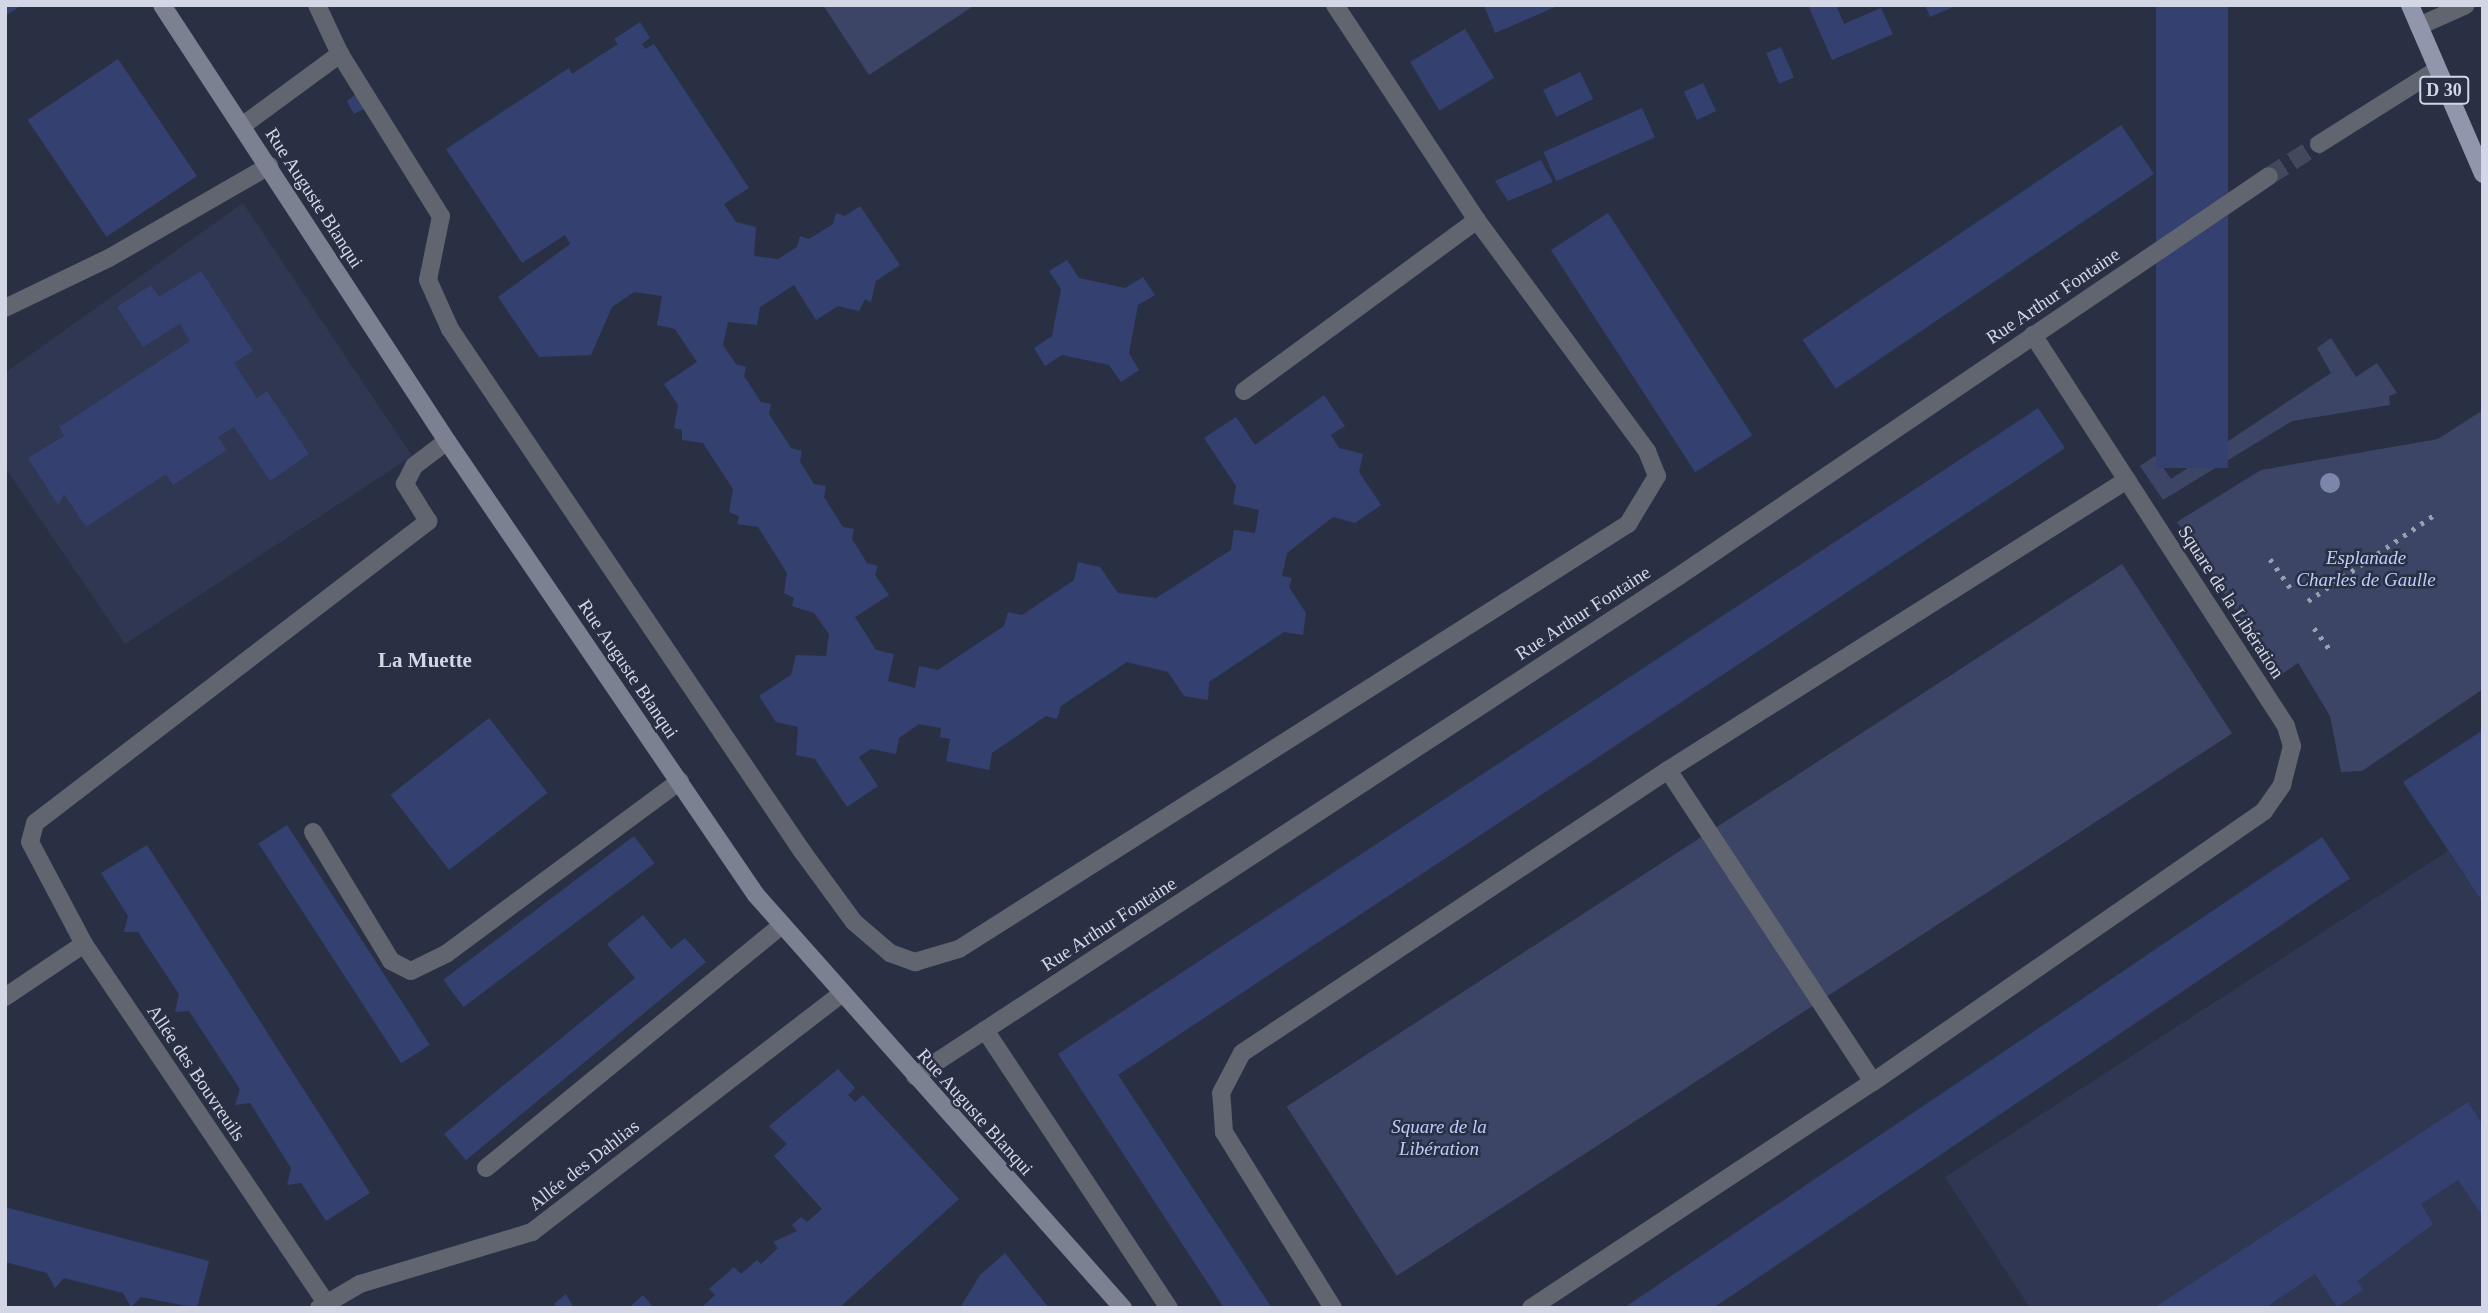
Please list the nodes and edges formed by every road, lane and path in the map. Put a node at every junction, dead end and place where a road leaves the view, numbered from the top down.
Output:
1 (162, 5) edge
2 (317, 5) edge
3 (1335, 5) edge
4 (2410, 5) edge
5 (2466, 5) edge
6 (2419, 26) junction
7 (340, 54) junction
8 (2435, 71) junction
9 (242, 126) junction
10 (2319, 144) tunnel mouth
11 (269, 166) junction
12 (2483, 174) edge
13 (2269, 176) tunnel mouth
14 (1477, 220) junction
15 (5, 307) edge
16 (2032, 335) junction
17 (1244, 391) dead end
18 (447, 441) junction
19 (2127, 480) junction
20 (1668, 770) junction
21 (680, 781) junction
22 (313, 832) dead end
23 (782, 925) junction
24 (84, 944) junction
25 (841, 994) junction
26 (5, 997) edge
27 (985, 1030) junction
28 (915, 1076) junction
29 (1873, 1082) junction
30 (486, 1168) dead end
31 (322, 1306) edge
32 (1123, 1308) edge
33 (1169, 1308) edge
34 (1333, 1308) edge
35 (1531, 1308) edge

1 - 9 street, Rue Auguste Blanqui
2 - 7 street
3 - 14 street
4 - 6 main road, D 30
5 - 6 street
6 - 8 main road, D 30
7 - 9 street
7 - 14 street
8 - 10 street
8 - 12 main road, D 30
9 - 11 street, Rue Auguste Blanqui
11 - 15 street
11 - 18 street, Rue Auguste Blanqui
13 - 16 street, Rue Arthur Fontaine
14 - 17 street
16 - 19 street, Square de la Libération
16 - 27 street, Rue Arthur Fontaine
18 - 21 street, Rue Auguste Blanqui
18 - 24 street, Allée des Bouvreuils
19 - 20 street
19 - 29 street, Square de la Libération
20 - 29 street
20 - 34 street
21 - 22 street
21 - 23 street, Rue Auguste Blanqui
23 - 25 street, Rue Auguste Blanqui
23 - 30 street
24 - 26 street
24 - 31 street, Allée des Bouvreuils
25 - 28 street, Rue Auguste Blanqui
25 - 31 street, Allée des Dahlias
27 - 28 street, Rue Arthur Fontaine
27 - 33 street
28 - 32 street, Rue Auguste Blanqui
29 - 35 street, Square de la Libération

